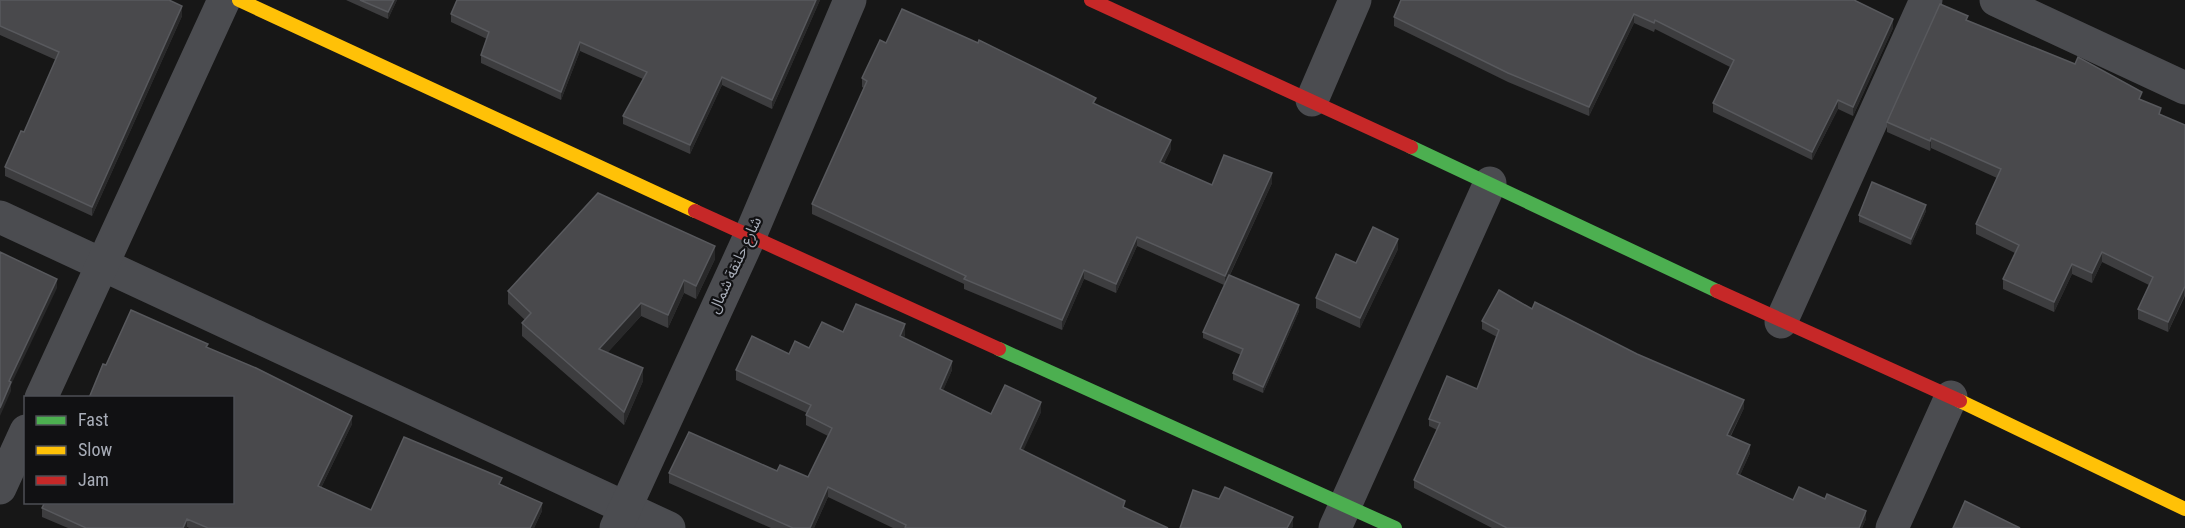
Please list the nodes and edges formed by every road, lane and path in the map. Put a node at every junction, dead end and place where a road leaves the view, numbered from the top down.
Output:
1 (224, 0) edge
2 (239, 0) edge
3 (850, 0) edge
4 (1091, 0) edge
5 (1355, 0) edge
6 (1926, 0) edge
7 (1996, 0) edge
8 (2185, 88) edge
9 (1312, 100) junction
10 (1490, 183) junction
11 (0, 217) edge
12 (750, 236) junction
13 (100, 266) junction
14 (1781, 322) junction
15 (42, 396) edge
16 (1951, 397) junction
17 (24, 435) edge
18 (0, 488) edge
19 (2185, 509) edge
20 (1340, 517) edge
21 (620, 518) edge
22 (669, 528) edge
23 (1395, 528) edge
24 (1892, 528) edge

1 - 13 street
2 - 12 street
3 - 12 street, شارع حلنقة شمال
4 - 9 street
5 - 9 street
6 - 14 street
7 - 8 street
9 - 10 street
10 - 14 street
10 - 20 street
11 - 13 street
12 - 20 street
12 - 21 street, شارع حلنقة شمال
13 - 15 street
13 - 21 street
14 - 16 street
16 - 19 street
16 - 24 street
17 - 18 street
20 - 23 street
21 - 22 street

